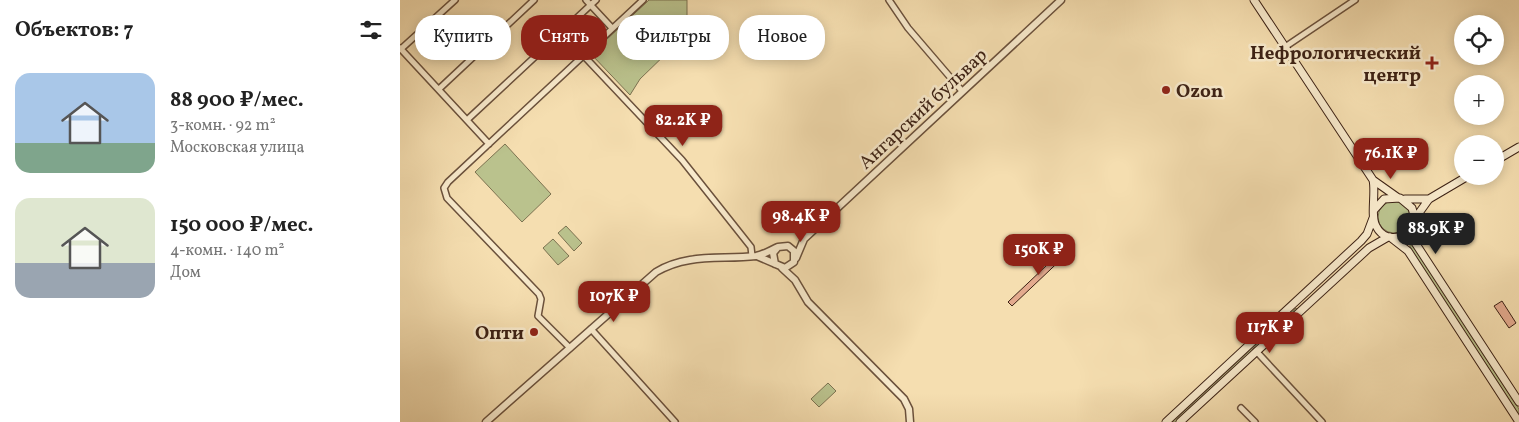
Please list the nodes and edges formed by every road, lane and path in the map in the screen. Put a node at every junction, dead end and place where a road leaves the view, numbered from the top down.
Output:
1 (454, 0) edge
2 (534, 0) edge
3 (586, 0) edge
4 (596, 0) edge
5 (642, 0) edge
6 (889, 0) edge
7 (1061, 0) edge
8 (1254, 0) edge
9 (1355, 0) edge
10 (591, 5) junction
11 (612, 28) junction
12 (607, 33) edge
13 (1285, 47) junction
14 (401, 49) edge
15 (580, 60) edge
16 (588, 60) edge
17 (439, 89) junction
18 (962, 91) junction
19 (467, 120) junction
20 (488, 144) junction
21 (1519, 147) edge
22 (1504, 156) edge
23 (1373, 180) junction
24 (1454, 184) edge
25 (1399, 197) junction
26 (1429, 199) junction
27 (1374, 210) junction
28 (1373, 218) junction
29 (1412, 225) junction
30 (1389, 237) junction
31 (804, 239) junction
32 (781, 246) junction
33 (754, 256) junction
34 (795, 260) junction
35 (779, 266) junction
36 (795, 280) junction
37 (1298, 300) junction
38 (1305, 307) junction
39 (591, 329) junction
40 (570, 348) junction
41 (1256, 352) junction
42 (1519, 402) edge
43 (1241, 408) dead end
44 (486, 422) edge
45 (675, 422) edge
46 (910, 422) edge
47 (1166, 422) edge
48 (1180, 422) edge
49 (1254, 422) edge
50 (1322, 422) edge
51 (1519, 422) edge

1 - 14 street
2 - 17 street
3 - 10 street
4 - 10 street
5 - 11 street
6 - 18 street
7 - 18 street, Ангарский бульвар
8 - 13 main road
9 - 13 street
10 - 11 street
10 - 19 street
11 - 12 street
13 - 23 main road
14 - 17 street
15 - 20 street
16 - 33 street
17 - 19 street
18 - 31 street, Ангарский бульвар
19 - 20 street
20 - 40 street
21 - 22 main road
23 - 25 main road
23 - 27 main road
24 - 26 main road
25 - 26 main road
25 - 27 main road
25 - 29 main road
26 - 29 main road
27 - 28 main road
28 - 30 main road
28 - 37 main road
29 - 30 main road
29 - 42 main road
30 - 38 main road
30 - 51 main road
31 - 32 street, Ангарский бульвар
31 - 34 street, Ангарский бульвар
32 - 33 street, Ангарский бульвар
32 - 34 street
32 - 35 street
33 - 35 street
33 - 39 street
34 - 35 street
34 - 36 street
35 - 36 street
36 - 46 street
37 - 38 main road
37 - 47 main road
38 - 41 main road
39 - 40 street
39 - 45 street
40 - 44 street
41 - 48 main road
41 - 50 street
43 - 49 street

